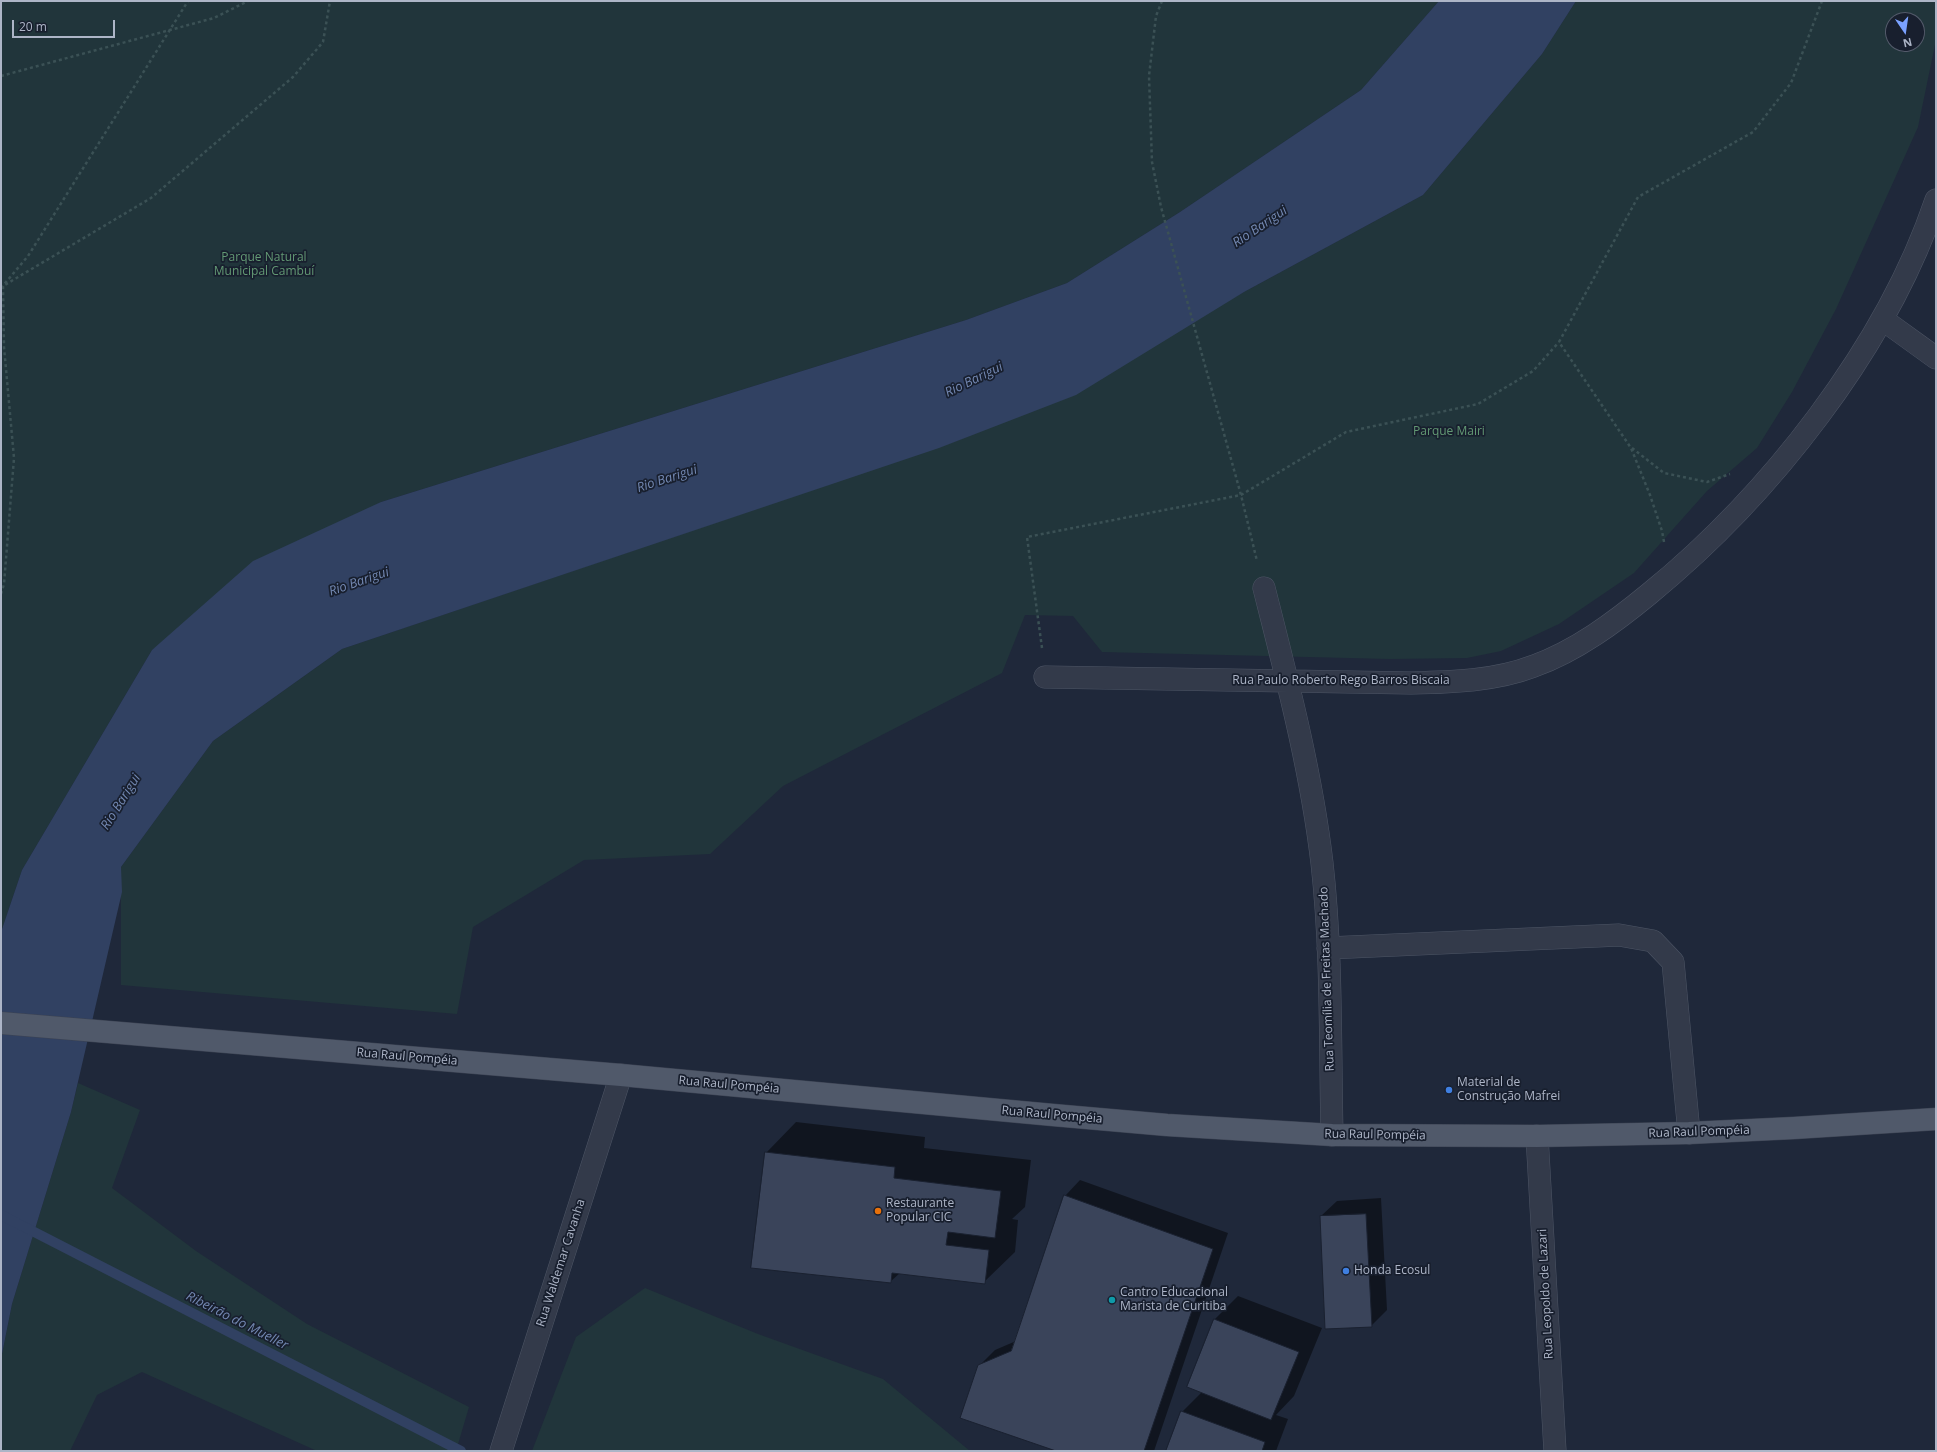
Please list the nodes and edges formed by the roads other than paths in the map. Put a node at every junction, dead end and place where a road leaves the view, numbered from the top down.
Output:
1 (1936, 200) edge
2 (1882, 319) junction
3 (1936, 358) edge
4 (1264, 588) road end
5 (1045, 677) road end
6 (1288, 681) junction
7 (1328, 948) junction
8 (1, 1022) edge
9 (621, 1075) junction
10 (1936, 1119) edge
11 (1688, 1133) junction
12 (1332, 1135) junction
13 (1537, 1136) junction
14 (503, 1445) edge
15 (1555, 1451) edge

1 - 2 street, Rua Paulo Roberto Rego Barros Biscaia
2 - 3 street
2 - 6 street, Rua Paulo Roberto Rego Barros Biscaia
4 - 6 street, Rua Teomília de Freitas Machado
5 - 6 street, Rua Paulo Roberto Rego Barros Biscaia
6 - 7 street, Rua Teomília de Freitas Machado
7 - 11 street
7 - 12 street, Rua Teomília de Freitas Machado
8 - 9 main road, Rua Raul Pompéia
9 - 12 main road, Rua Raul Pompéia
9 - 14 street, Rua Waldemar Cavanha
10 - 11 main road, Rua Raul Pompéia
11 - 13 main road, Rua Raul Pompéia
12 - 13 main road, Rua Raul Pompéia
13 - 15 street, Rua Leopoldo de Lazari

